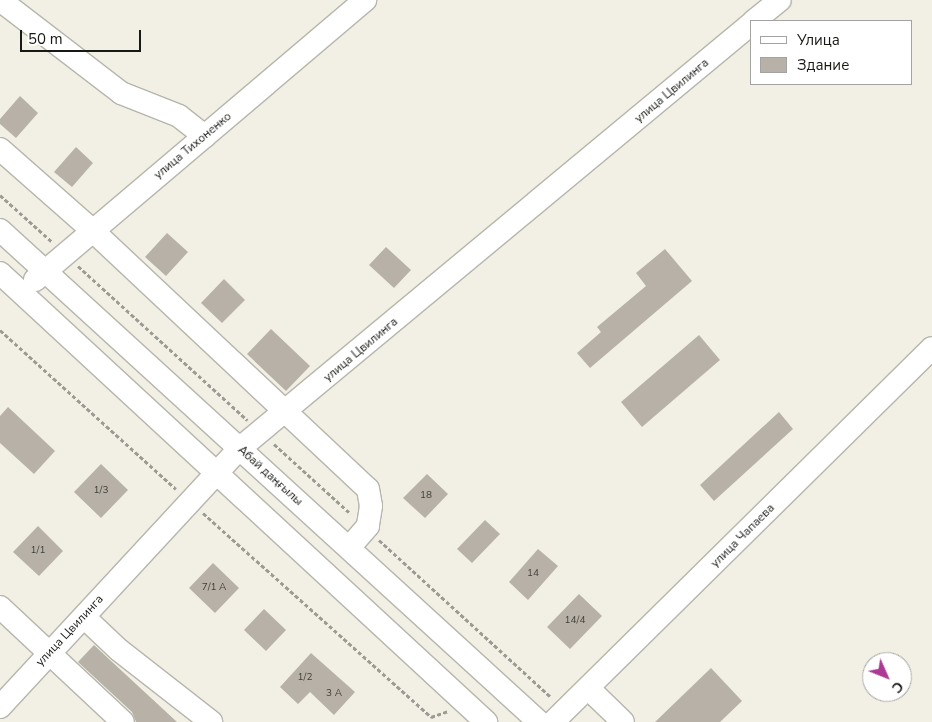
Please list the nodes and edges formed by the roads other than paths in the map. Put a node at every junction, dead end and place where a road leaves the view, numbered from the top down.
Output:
1 (0, 0) edge
2 (365, 0) edge
3 (780, 0) edge
4 (755, 20) edge
5 (750, 25) edge
6 (205, 136) junction
7 (0, 149) edge
8 (0, 230) edge
9 (92, 230) junction
10 (45, 272) junction
11 (0, 273) edge
12 (22, 293) junction
13 (932, 348) edge
14 (287, 411) junction
15 (239, 449) junction
16 (218, 471) junction
17 (349, 548) junction
18 (0, 607) edge
19 (84, 617) junction
20 (51, 652) junction
21 (589, 689) junction
22 (0, 707) edge
23 (559, 716) edge
24 (123, 722) edge
25 (211, 722) edge
26 (486, 722) edge
27 (539, 722) edge
28 (623, 722) edge

1 - 6 street
2 - 6 street, улица Тихоненко
3 - 4 street
5 - 14 street, улица Цвилинга
6 - 9 street, улица Тихоненко
7 - 9 street
8 - 10 street, Абай даңғылы
9 - 10 street, улица Тихоненко
9 - 14 street
10 - 12 street, улица Тихоненко
10 - 15 street, Абай даңғылы
11 - 12 street
12 - 16 street
13 - 21 street, улица Чапаева
14 - 15 street, улица Цвилинга
14 - 17 street
15 - 16 street, улица Цвилинга
15 - 17 street, Абай даңғылы
16 - 19 street, улица Цвилинга
16 - 26 street
17 - 27 street, Абай даңғылы
18 - 20 street
19 - 20 street, улица Цвилинга
19 - 25 street
20 - 22 street, улица Цвилинга
20 - 24 street
21 - 23 street, улица Чапаева
21 - 28 street

